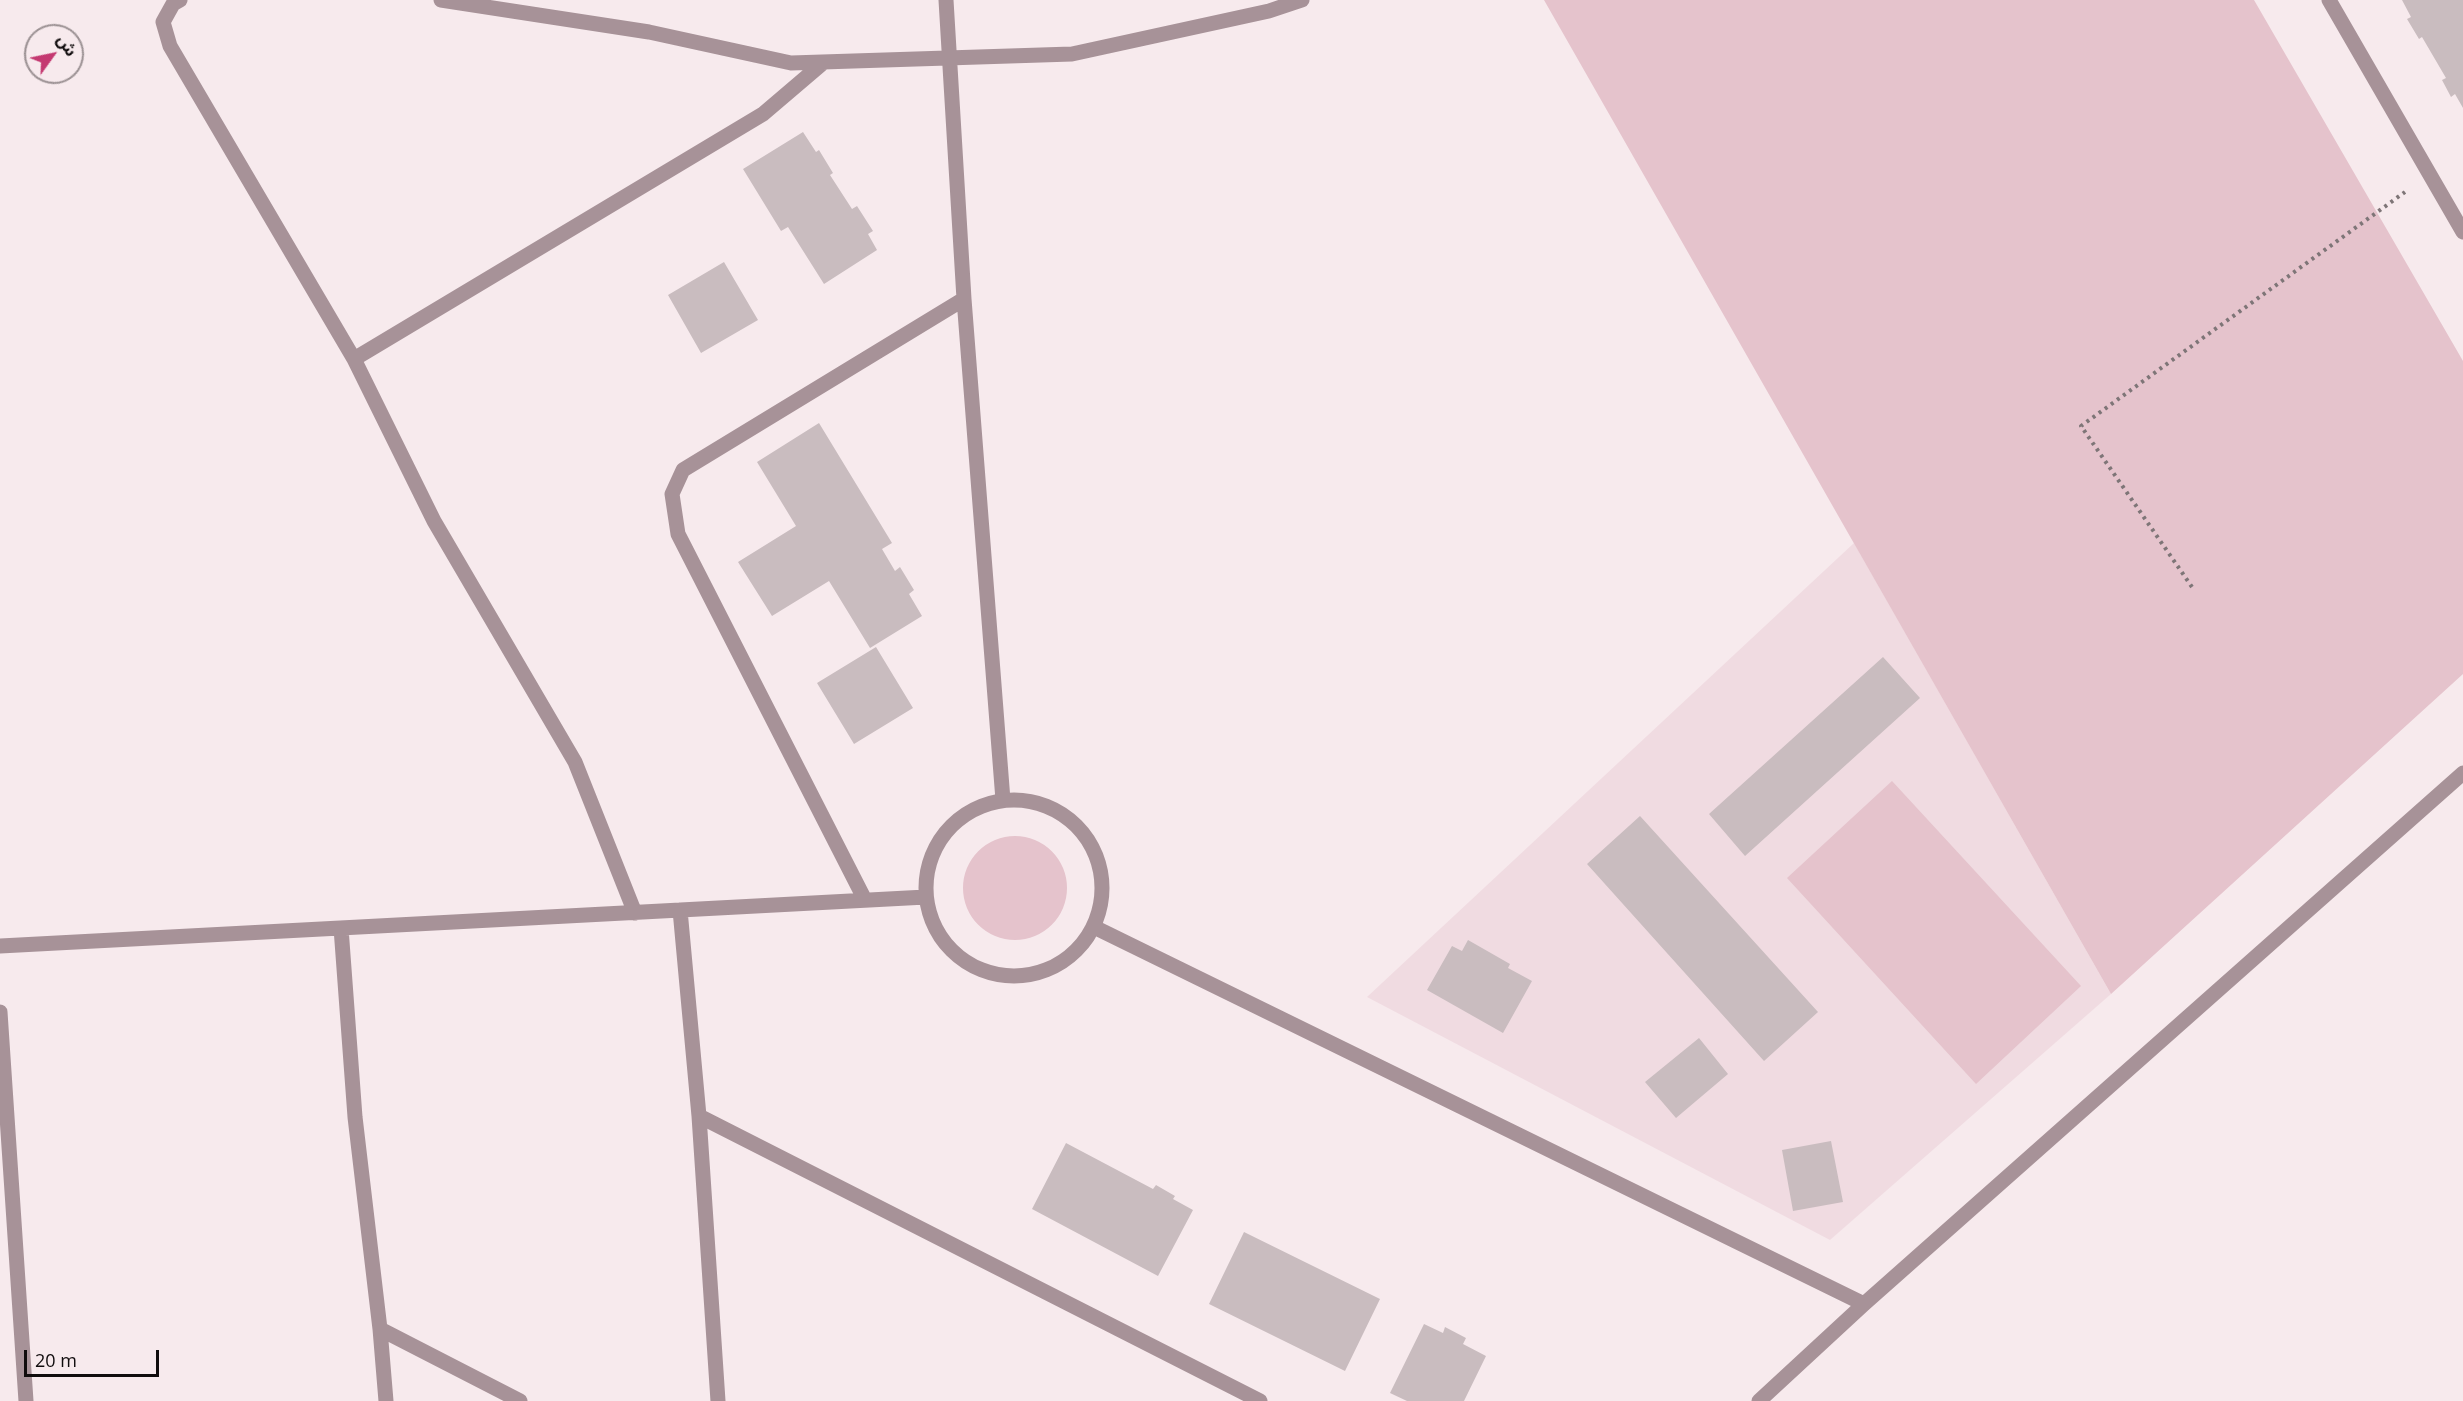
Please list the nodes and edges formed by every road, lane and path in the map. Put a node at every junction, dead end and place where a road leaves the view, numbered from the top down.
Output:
1 (180, 0) edge
2 (441, 0) edge
3 (946, 0) edge
4 (1302, 0) edge
5 (2329, 0) edge
6 (952, 57) junction
7 (824, 62) junction
8 (2430, 174) junction
9 (2463, 232) edge
10 (964, 299) junction
11 (354, 359) junction
12 (2192, 587) dead end
13 (2463, 773) edge
14 (1003, 800) junction
15 (926, 897) junction
16 (865, 900) junction
17 (680, 910) junction
18 (635, 913) junction
19 (1094, 927) junction
20 (341, 928) junction
21 (0, 946) edge
22 (0, 1012) edge
23 (699, 1116) junction
24 (1864, 1304) junction
25 (380, 1329) junction
26 (26, 1401) edge
27 (386, 1401) edge
28 (520, 1401) edge
29 (718, 1401) edge
30 (1260, 1401) edge
31 (1759, 1401) edge

1 - 11 street
2 - 7 street
3 - 6 street
4 - 6 street
5 - 8 street
6 - 7 street
6 - 10 street
7 - 11 street
8 - 9 street
8 - 12 path
10 - 14 street
10 - 16 street
11 - 18 street
13 - 24 street
14 - 15 street
14 - 19 street
15 - 16 street
15 - 19 street
16 - 17 street
17 - 18 street
17 - 23 street
18 - 20 street
19 - 24 street
20 - 21 street
20 - 25 street
22 - 26 street
23 - 29 street
23 - 30 street
24 - 31 street
25 - 27 street
25 - 28 street

